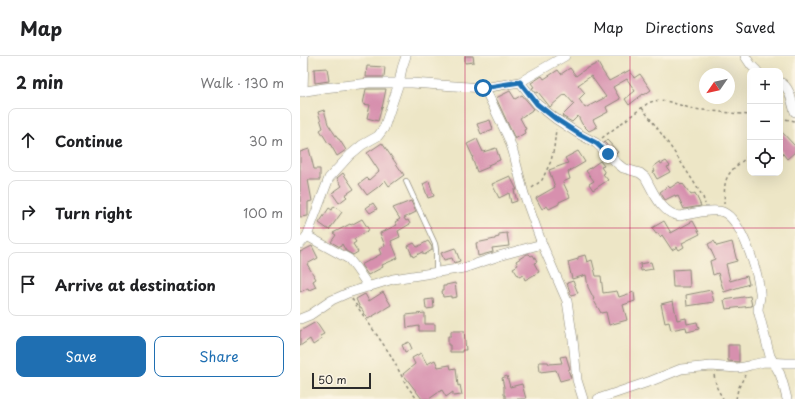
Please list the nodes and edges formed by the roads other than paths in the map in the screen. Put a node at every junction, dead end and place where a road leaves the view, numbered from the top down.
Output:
1 (304, 56) edge
2 (406, 56) edge
3 (565, 56) edge
4 (745, 56) edge
5 (754, 68) edge
6 (520, 82) junction
7 (399, 83) junction
8 (783, 84) edge
9 (483, 88) junction
10 (301, 92) edge
11 (795, 112) edge
12 (406, 181) dead end
13 (307, 236) junction
14 (300, 244) edge
15 (542, 244) junction
16 (436, 272) junction
17 (369, 287) junction
18 (300, 319) edge
19 (773, 362) junction
20 (795, 363) edge
21 (583, 399) edge
22 (598, 399) edge
23 (787, 399) edge

1 - 10 street
2 - 7 street
3 - 6 street
4 - 5 street
6 - 9 street
6 - 19 street
7 - 9 street
7 - 10 street
7 - 13 street
8 - 11 street
9 - 15 street
12 - 16 lane
13 - 14 street
13 - 17 street
15 - 16 street
15 - 21 street
16 - 17 street
17 - 18 street
19 - 20 street
19 - 22 street
19 - 23 street

